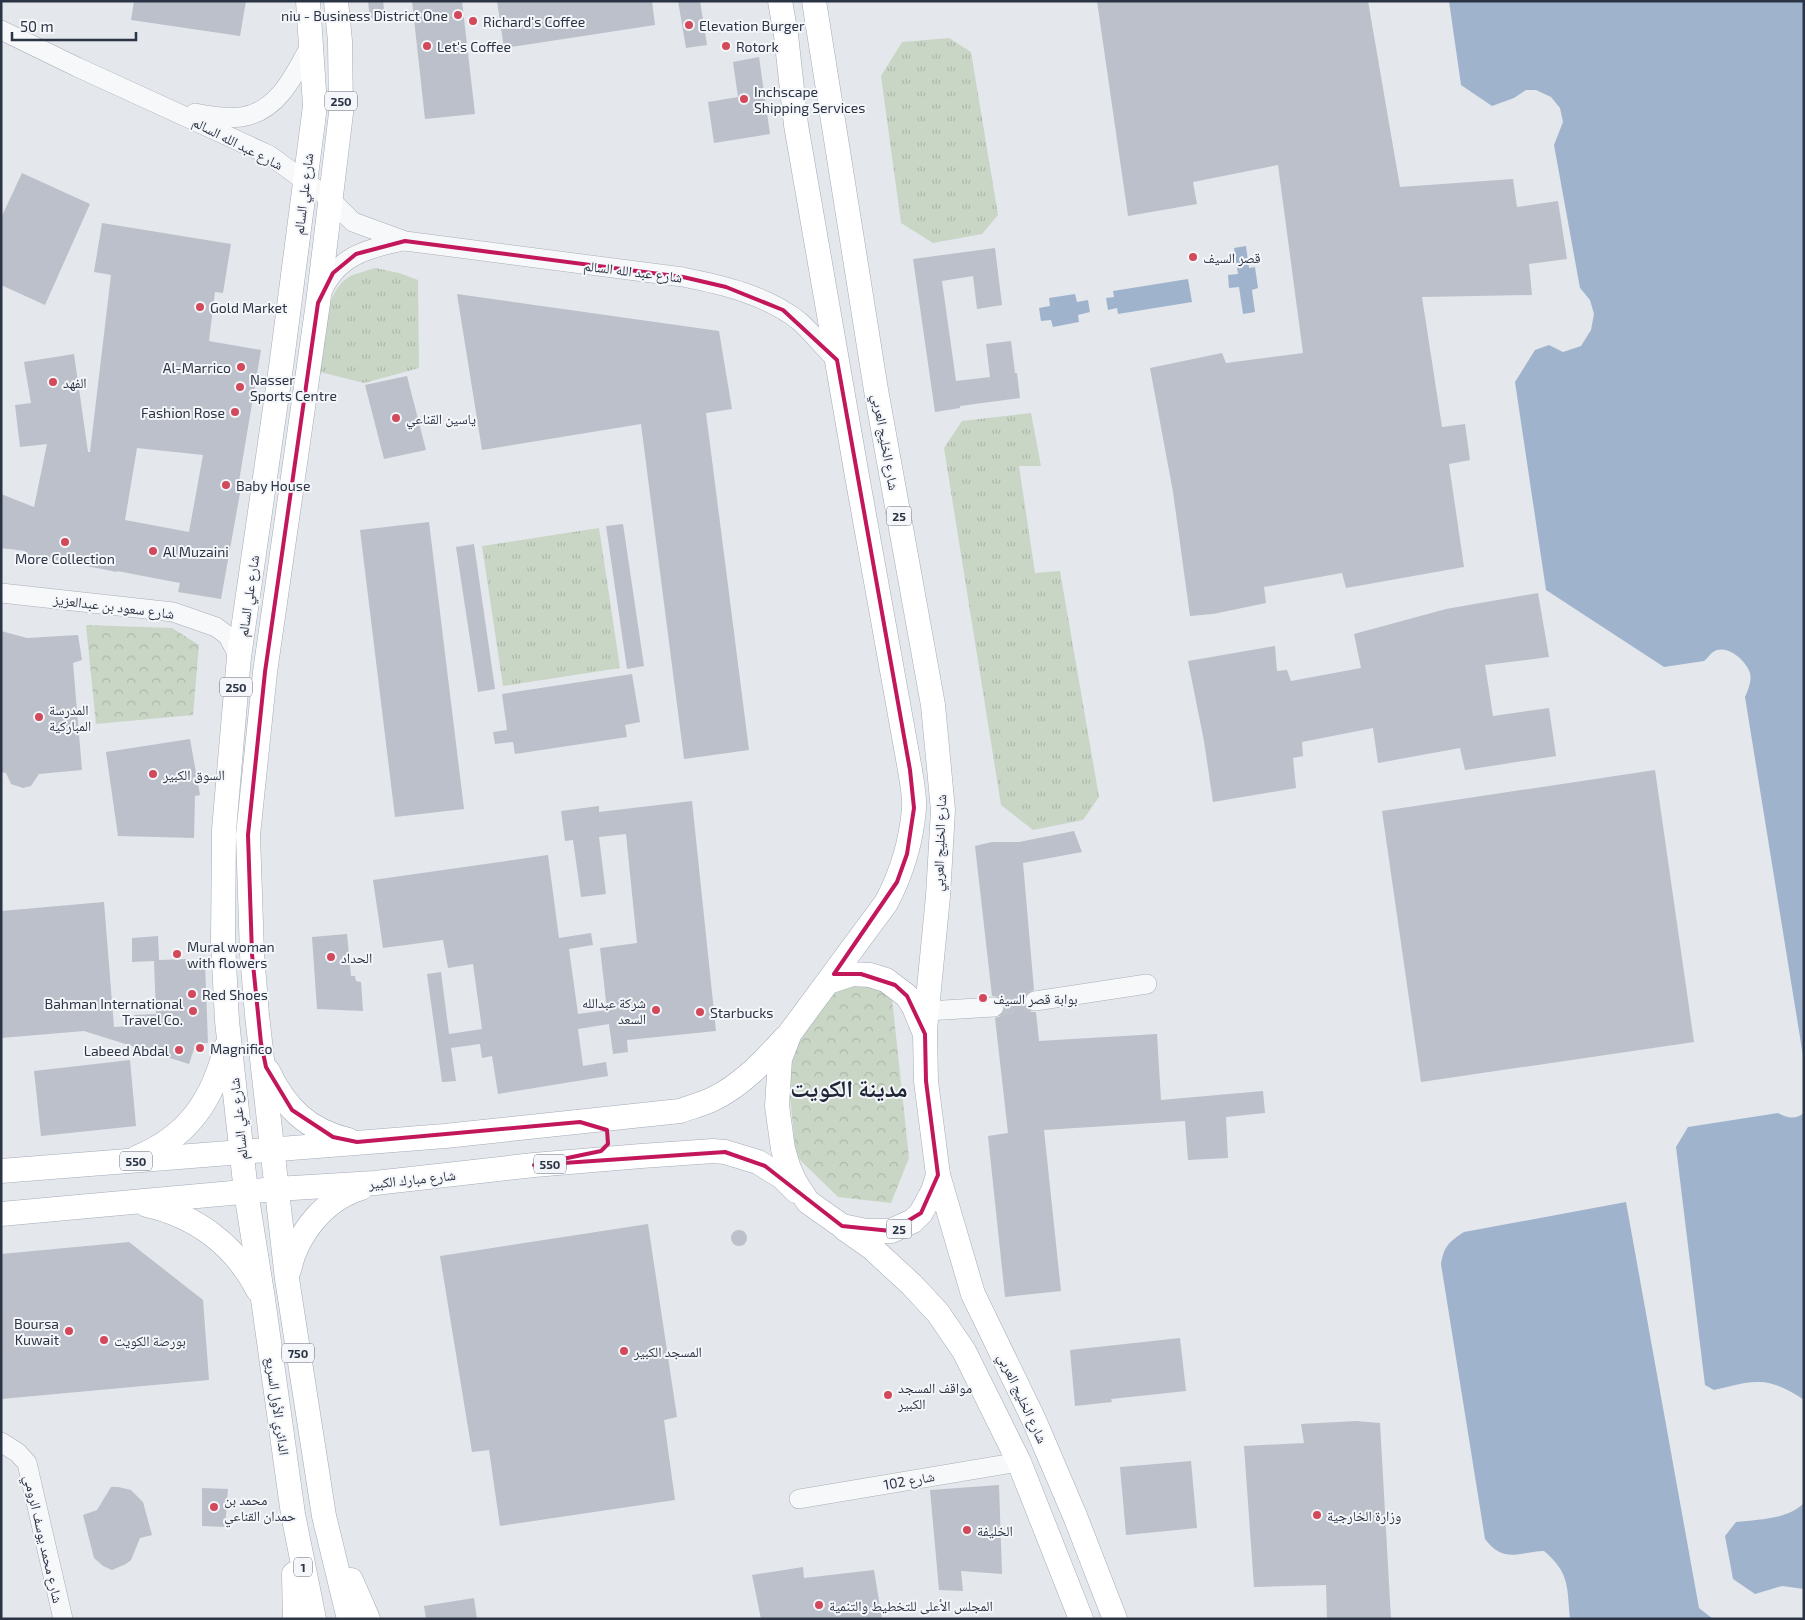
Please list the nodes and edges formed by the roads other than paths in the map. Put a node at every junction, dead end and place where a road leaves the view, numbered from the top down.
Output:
1 (308, 1) edge
2 (336, 1) edge
3 (780, 1) edge
4 (814, 1) edge
5 (1, 30) edge
6 (312, 42) junction
7 (169, 109) junction
8 (304, 180) junction
9 (330, 200) junction
10 (405, 241) junction
11 (318, 303) junction
12 (837, 360) junction
13 (1, 593) edge
14 (239, 656) junction
15 (828, 982) junction
16 (1147, 984) dead end
17 (1035, 1001) tunnel mouth
18 (994, 1007) tunnel mouth
19 (228, 1021) junction
20 (926, 1022) junction
21 (790, 1033) junction
22 (261, 1042) junction
23 (580, 1122) junction
24 (358, 1142) junction
25 (272, 1151) junction
26 (241, 1153) junction
27 (127, 1161) junction
28 (534, 1166) junction
29 (1, 1171) edge
30 (938, 1176) junction
31 (375, 1183) junction
32 (276, 1189) junction
33 (246, 1192) junction
34 (134, 1202) junction
35 (808, 1202) junction
36 (1, 1214) edge
37 (842, 1226) junction
38 (287, 1279) junction
39 (263, 1299) junction
40 (1, 1442) edge
41 (1019, 1462) junction
42 (799, 1499) dead end
43 (292, 1514) junction
44 (324, 1516) junction
45 (63, 1619) edge
46 (295, 1619) edge
47 (314, 1619) edge
48 (350, 1619) edge
49 (368, 1619) edge
50 (1082, 1619) edge
51 (1115, 1619) edge

1 - 6 main road, شارع علي السالم / 250
2 - 9 main road, شارع علي السالم / 250
3 - 12 main road, شارع الخليج العربي / 25
4 - 20 main road, شارع الخليج العربي / 25
5 - 7 street, شارع عبد الله السالم
6 - 7 street, شارع عبد الله السالم
6 - 8 main road, شارع علي السالم / 250
7 - 8 street, شارع عبد الله السالم
8 - 9 street, شارع عبد الله السالم
8 - 14 main road, شارع علي السالم / 250
9 - 10 street, شارع عبد الله السالم
9 - 11 main road, شارع علي السالم / 250
10 - 11 street, شارع عبد الله السالم
10 - 12 street, شارع عبد الله السالم
11 - 22 main road, شارع علي السالم / 250
12 - 15 main road, شارع الخليج العربي / 25
13 - 14 street, شارع سعود بن عبدالعزيز
14 - 19 main road, شارع علي السالم / 250
15 - 20 main road, 25
15 - 21 main road, 25
16 - 17 street
18 - 20 street
19 - 26 main road, شارع علي السالم / 250
19 - 27 main road
20 - 30 main road, 25
21 - 23 main road, 550
21 - 35 main road, 25
22 - 24 main road
22 - 25 main road, شارع علي السالم / 250
23 - 24 main road, 550
23 - 28 main road
24 - 25 main road, 550
25 - 26 main road, 550
25 - 32 main road, شارع علي السالم / 250
26 - 27 main road, 550
26 - 33 main road, شارع علي السالم / 250
27 - 29 main road, 550
28 - 31 main road, شارع مبارك الكبير / 550
28 - 35 main road, شارع مبارك الكبير / 550
30 - 37 main road, 25
30 - 51 main road, شارع الخليج العربي / 25
31 - 32 main road, شارع مبارك الكبير / 550
31 - 38 main road
32 - 33 main road, شارع مبارك الكبير / 550
32 - 38 main road, الدائري الأول السريع / 750
33 - 34 main road, شارع مبارك الكبير / 550
33 - 39 main road, الدائري الأول السريع / 750
34 - 36 main road, شارع مبارك الكبير / 550
34 - 39 main road
35 - 37 main road, 25
37 - 41 main road, 25
38 - 44 main road, الدائري الأول السريع / 750
39 - 43 main road, الدائري الأول السريع / 750
40 - 45 street, شارع محمد يوسف الرومي
41 - 42 street, شارع 102
41 - 50 main road, 25
43 - 46 main road
43 - 47 main road, الدائري الأول السريع / 1
44 - 48 main road, الدائري الأول السريع
44 - 49 main road, الدائري الأول السريع / 750

